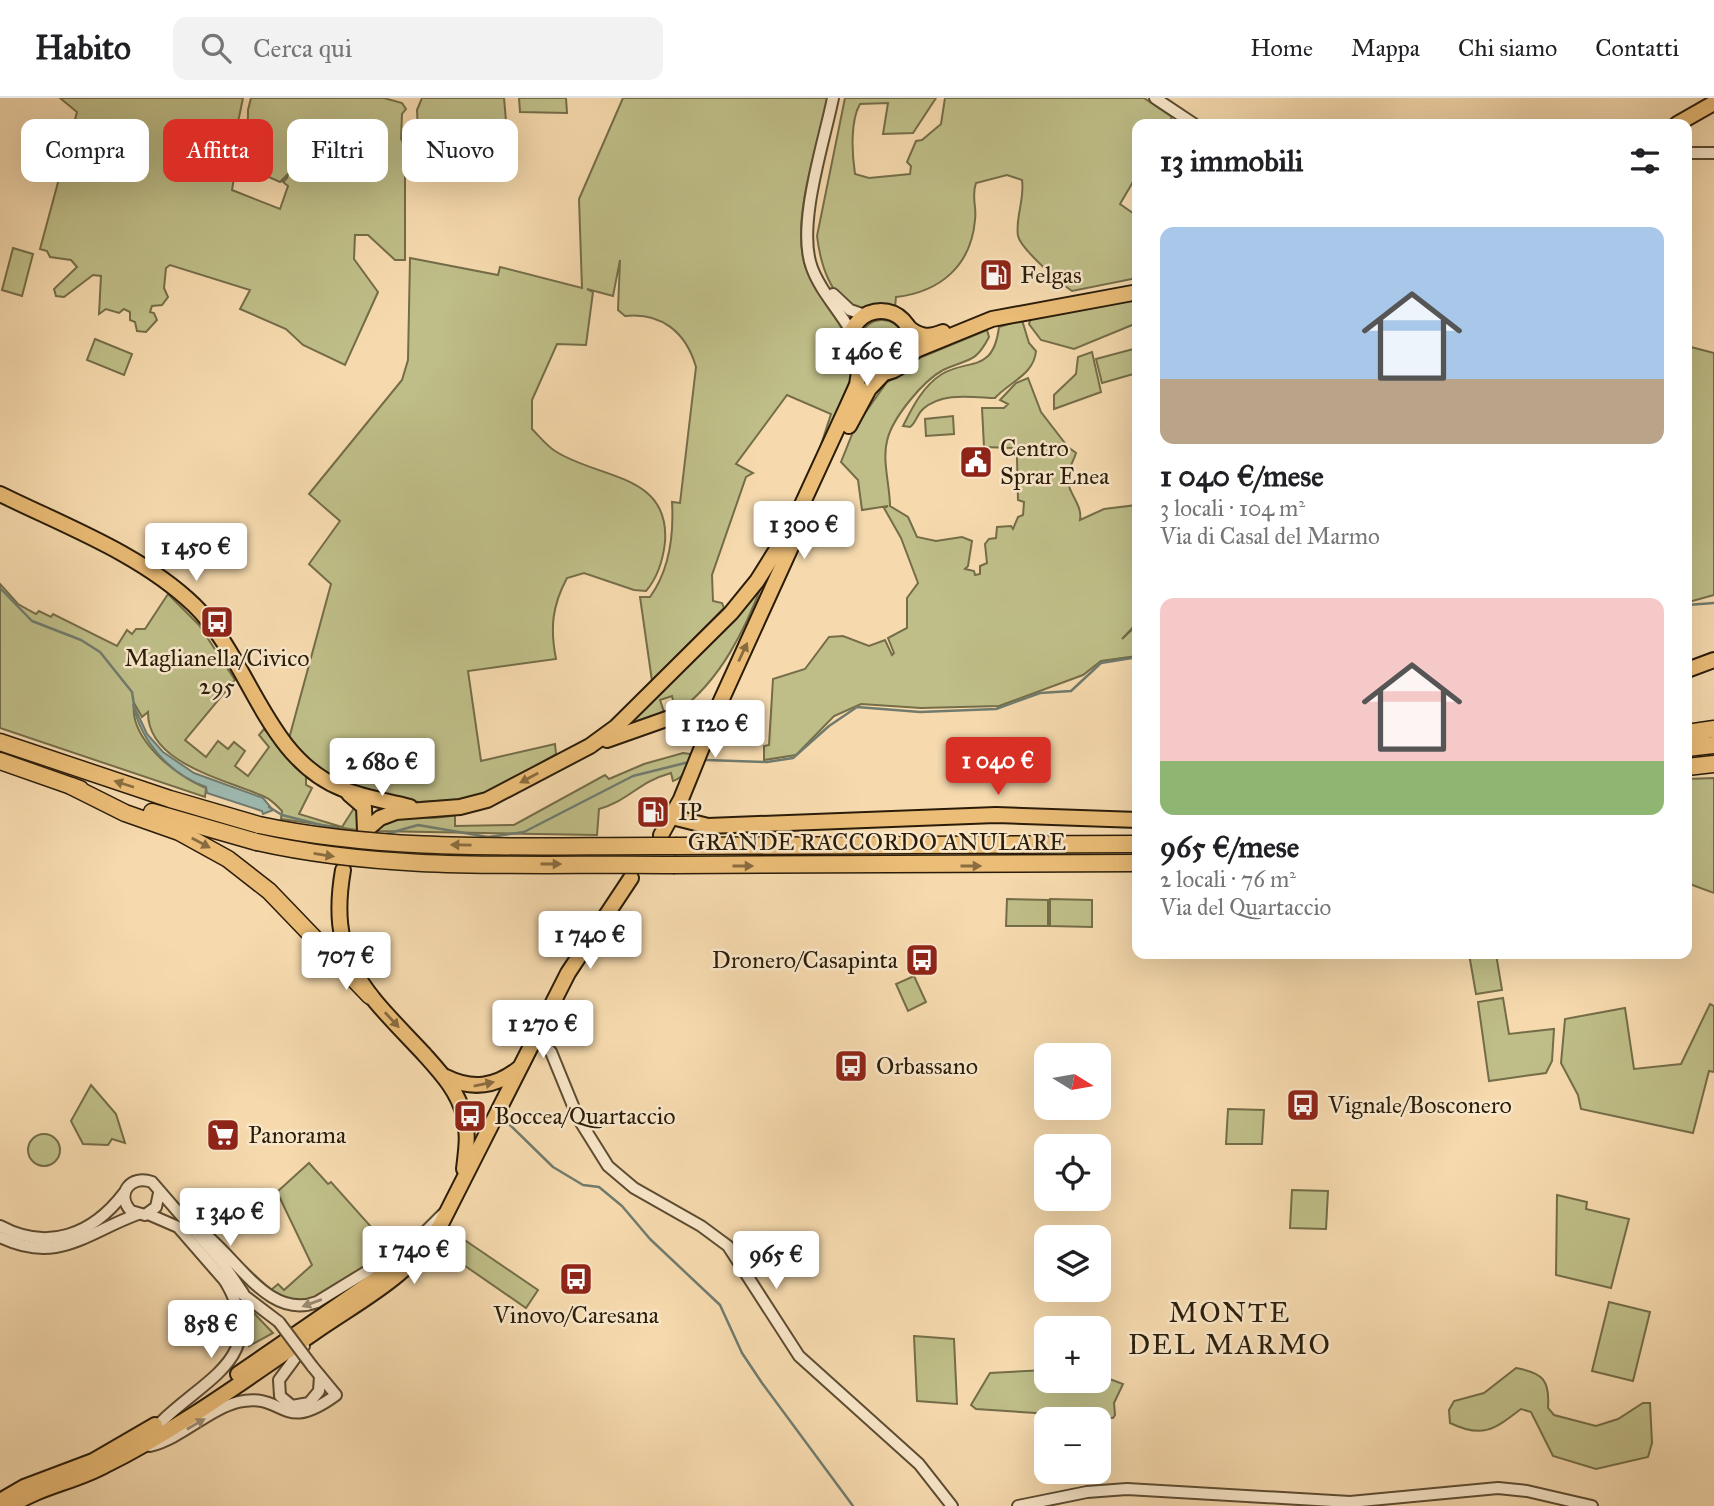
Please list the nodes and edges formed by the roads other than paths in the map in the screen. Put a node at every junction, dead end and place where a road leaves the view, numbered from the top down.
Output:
1 (836, 98) edge
2 (1154, 98) edge
3 (1714, 103) edge
4 (1187, 119) edge
5 (1687, 119) edge
6 (1692, 153) edge
7 (1714, 153) edge
8 (1132, 287) edge
9 (1132, 293) edge
10 (865, 315) junction
11 (907, 326) junction
12 (850, 336) junction
13 (904, 362) junction
14 (860, 365) junction
15 (885, 372) junction
16 (0, 494) edge
17 (1714, 660) edge
18 (1692, 668) edge
19 (1714, 729) edge
20 (1692, 732) edge
21 (705, 736) junction
22 (0, 742) edge
23 (1714, 745) edge
24 (590, 746) junction
25 (1692, 747) edge
26 (0, 761) edge
27 (1714, 764) edge
28 (1692, 766) edge
29 (71, 786) junction
30 (342, 789) junction
31 (418, 809) junction
32 (672, 817) junction
33 (1132, 820) edge
34 (661, 835) dead end
35 (1132, 844) edge
36 (1132, 863) edge
37 (343, 870) dead end
38 (631, 878) dead end
39 (370, 996) junction
40 (535, 1036) junction
41 (519, 1068) junction
42 (446, 1077) junction
43 (463, 1177) junction
44 (159, 1193) junction
45 (124, 1194) junction
46 (448, 1209) junction
47 (143, 1214) junction
48 (187, 1223) junction
49 (0, 1226) edge
50 (0, 1237) edge
51 (428, 1244) junction
52 (225, 1281) junction
53 (243, 1293) junction
54 (317, 1330) junction
55 (320, 1376) junction
56 (160, 1422) junction
57 (133, 1450) junction
58 (0, 1501) edge
59 (11, 1506) edge
60 (952, 1506) edge
61 (1018, 1506) edge
62 (1592, 1506) edge

1 - 10 street
1 - 12 street
2 - 4 street
3 - 5 main road
6 - 7 street
8 - 11 main road
9 - 13 main road
10 - 11 main road
10 - 12 main road
11 - 13 main road
12 - 14 main road
13 - 15 main road
14 - 15 main road
14 - 24 main road
21 -> 15 main road
16 - 30 main road
17 - 18 main road
19 - 20 highway
21 - 24 main road
21 - 32 main road
35 -> 22 highway, GRANDE RACCORDO ANULARE, bridge
23 - 25 highway
24 -> 31 main road
26 - 29 highway, GRANDE RACCORDO ANULARE
27 - 28 highway
29 -> 36 highway, GRANDE RACCORDO ANULARE, bridge
29 -> 39 highway
30 - 31 main road
30 - 31 main road
32 - 33 main road
32 - 34 main road
37 - 39 main road
38 - 40 main road
39 -> 42 main road
40 - 41 main road
40 - 60 street
42 -> 41 main road
41 - 43 main road
42 - 43 main road
43 - 46 main road
44 - 45 street
44 - 47 street
44 - 48 street
45 - 47 street
45 - 49 street
46 -> 48 street
46 - 51 main road
47 - 50 street
47 - 52 street
48 - 53 street
51 - 54 main road
51 - 56 main road
52 - 53 street
52 - 56 street
53 - 55 street, bridge
54 - 55 street
54 - 57 main road
57 -> 55 street
56 - 58 main road
57 - 59 main road
61 - 62 street

